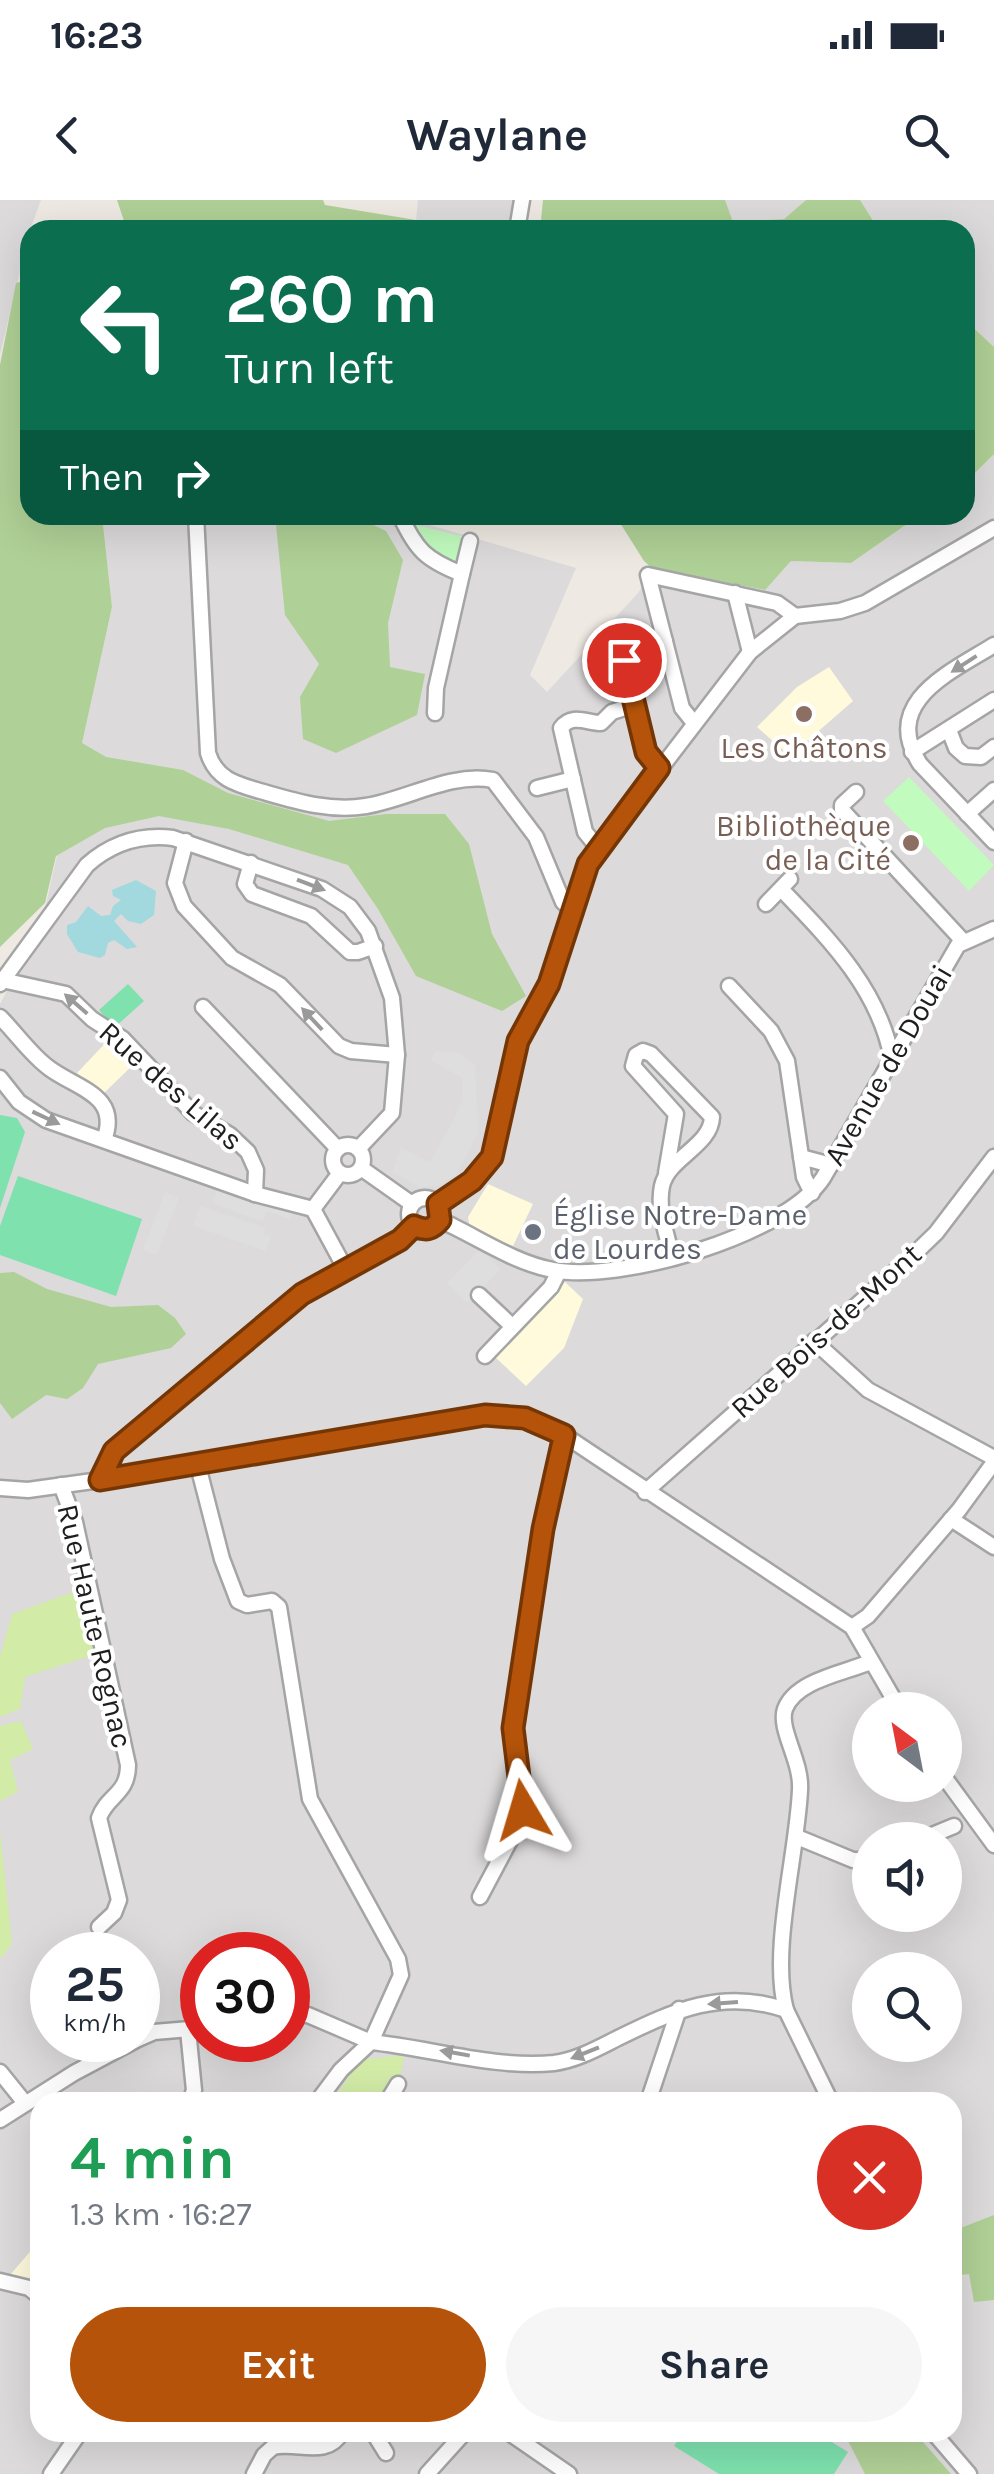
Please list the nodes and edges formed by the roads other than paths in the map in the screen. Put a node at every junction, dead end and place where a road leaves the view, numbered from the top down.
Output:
1 (197, 525) edge
2 (405, 525) edge
3 (994, 528) edge
4 (470, 541) dead end
5 (462, 574) junction
6 (735, 593) junction
7 (795, 616) junction
8 (665, 640) junction
9 (994, 645) edge
10 (750, 652) junction
11 (994, 700) edge
12 (634, 705) junction
13 (435, 713) dead end
14 (694, 722) junction
15 (949, 730) junction
16 (994, 747) edge
17 (912, 752) junction
18 (659, 768) junction
19 (573, 779) junction
20 (537, 788) dead end
21 (994, 790) edge
22 (856, 792) dead end
23 (967, 814) junction
24 (186, 841) junction
25 (994, 842) edge
26 (599, 849) junction
27 (251, 864) junction
28 (766, 904) dead end
29 (574, 913) junction
30 (994, 929) edge
31 (963, 941) junction
32 (375, 946) junction
33 (1, 982) edge
34 (729, 986) dead end
35 (204, 1008) dead end
36 (0, 1016) edge
37 (883, 1028) junction
38 (910, 1028) junction
39 (397, 1055) junction
40 (892, 1060) junction
41 (0, 1078) edge
42 (104, 1140) junction
43 (338, 1149) junction
44 (358, 1149) junction
45 (994, 1157) edge
46 (801, 1158) junction
47 (831, 1164) junction
48 (360, 1168) junction
49 (340, 1173) junction
50 (666, 1173) junction
51 (812, 1193) junction
52 (256, 1194) junction
53 (412, 1204) junction
54 (438, 1204) junction
55 (313, 1209) junction
56 (440, 1220) junction
57 (414, 1226) junction
58 (672, 1256) junction
59 (346, 1270) junction
60 (560, 1271) junction
61 (479, 1295) dead end
62 (512, 1326) junction
63 (814, 1342) junction
64 (485, 1356) dead end
65 (564, 1435) junction
66 (994, 1460) edge
67 (197, 1462) junction
68 (100, 1480) junction
69 (61, 1485) junction
70 (0, 1488) edge
71 (645, 1492) junction
72 (951, 1519) junction
73 (994, 1547) edge
74 (852, 1628) junction
75 (870, 1662) junction
76 (889, 1692) edge
77 (962, 1801) edge
78 (797, 1836) junction
79 (994, 1844) edge
80 (852, 1860) edge
81 (480, 1897) dead end
82 (99, 1927) dead end
83 (679, 2009) junction
84 (786, 2010) junction
85 (310, 2016) edge
86 (371, 2042) junction
87 (97, 2062) edge
88 (194, 2062) edge
89 (0, 2072) edge
90 (398, 2084) dead end
91 (44, 2092) edge
92 (193, 2092) edge
93 (325, 2092) edge
94 (393, 2092) edge
95 (651, 2092) edge
96 (826, 2092) edge
97 (30, 2100) edge
98 (24, 2103) junction
99 (0, 2120) edge
100 (0, 2280) edge
101 (30, 2289) edge
102 (73, 2442) edge
103 (272, 2442) edge
104 (294, 2442) edge
105 (336, 2442) edge
106 (379, 2442) edge
107 (457, 2442) edge
108 (523, 2442) edge
109 (942, 2442) edge
110 (386, 2453) dead end
111 (51, 2474) edge
112 (254, 2474) edge
113 (427, 2474) edge
114 (569, 2474) edge
115 (969, 2474) edge

1 - 29 street
2 - 5 street
3 - 7 street
4 - 5 street
5 - 13 street
6 - 7 street
6 - 8 street
6 - 10 street
7 - 10 street
8 - 12 street
8 - 14 street
9 -> 17 street
10 - 14 street
11 - 15 street
12 - 18 street
12 - 19 street
14 - 18 street
15 - 16 street
15 - 17 street
17 - 23 street
18 - 26 street
19 - 20 street
19 - 26 street
21 - 23 street
22 - 31 street
23 - 25 street
24 - 27 street
24 - 33 street
39 -> 24 street
26 - 29 street
27 -> 32 street
27 - 32 street
28 - 37 street
29 - 54 street
30 - 31 street, Avenue de Douai
31 - 38 street, Avenue de Douai
32 - 39 street
52 -> 33 street, Rue des Lilas
34 - 46 street
35 - 43 street
36 - 42 street
37 - 38 street
37 - 40 street
38 - 40 street, Avenue de Douai
39 - 44 street
40 - 47 street, Avenue de Douai
41 -> 42 street
42 - 52 street
43 - 44 street
43 - 49 street
44 - 48 street
45 - 63 street, Rue Bois-de-Mont
46 - 47 street
46 - 51 street
47 - 51 street, Avenue de Douai
48 - 49 street
48 - 53 street
49 - 55 street
50 - 50 street
50 - 58 street
51 - 58 street, Avenue de Douai
52 - 55 street
53 - 54 street
53 - 57 street
54 - 56 street
55 - 59 street
56 - 57 street
56 - 60 street, Avenue de Douai
57 - 59 street
58 - 60 street, Avenue de Douai
59 - 68 street
60 - 62 street
61 - 62 street
62 - 64 street
63 - 66 street
63 - 71 street, Rue Bois-de-Mont
65 - 67 street
65 - 71 street
65 - 81 street
66 - 72 street
67 - 68 street
67 - 86 street
68 - 69 street
69 - 70 street
69 - 82 street, Rue Haute Rognac
71 - 74 street
72 - 73 street
72 - 74 street
74 - 75 street
75 - 76 street
75 - 78 street
77 - 79 street
78 - 80 street
78 - 84 street
84 -> 83 street
83 -> 86 street
83 - 95 street
84 - 96 street
85 - 86 street
86 - 93 street
87 - 91 street
88 - 92 street
89 - 98 street
90 - 94 street
97 - 98 street
98 - 99 street
100 - 101 street
102 - 111 street
103 - 112 street
104 - 105 street
106 - 110 street
107 - 113 street
108 - 114 street
109 - 115 street

